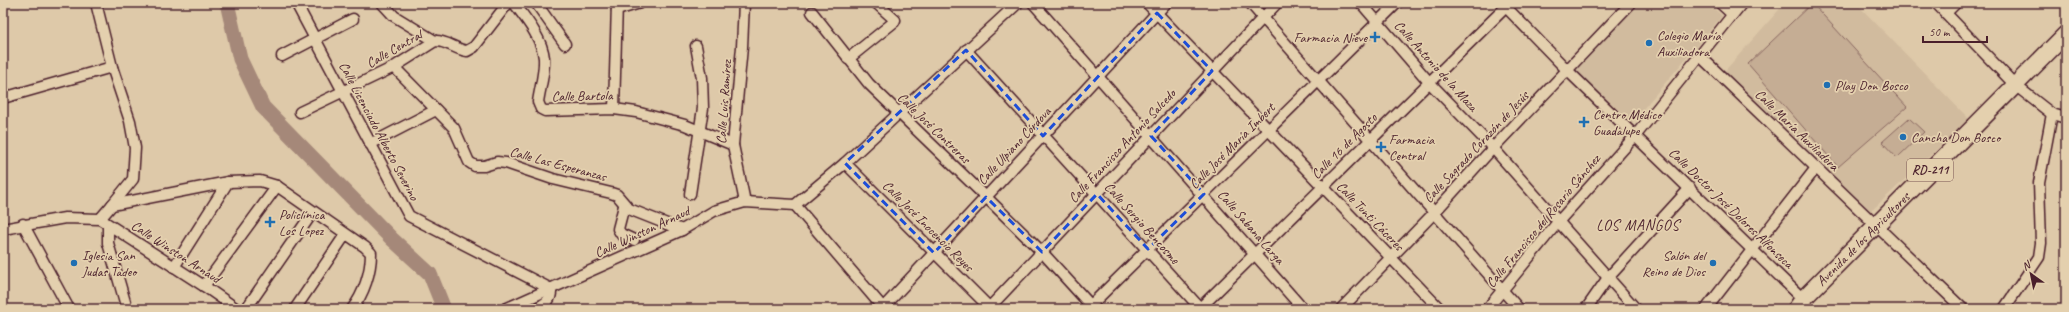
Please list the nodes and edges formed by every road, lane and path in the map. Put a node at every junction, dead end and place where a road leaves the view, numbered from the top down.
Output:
1 (96, 3) edge
2 (296, 3) edge
3 (382, 3) edge
4 (508, 3) edge
5 (514, 3) edge
6 (536, 3) edge
7 (640, 3) edge
8 (744, 3) edge
9 (876, 3) edge
10 (1018, 3) edge
11 (1033, 3) edge
12 (1147, 3) edge
13 (1166, 3) edge
14 (1250, 3) edge
15 (1277, 3) edge
16 (1360, 3) edge
17 (1397, 3) edge
18 (1631, 3) edge
19 (1720, 3) edge
20 (1742, 3) edge
21 (1936, 3) edge
22 (1956, 3) edge
23 (1506, 4) edge
24 (617, 7) edge
25 (812, 12) dead end
26 (1157, 13) junction
27 (1946, 13) junction
28 (1732, 14) junction
29 (1263, 18) junction
30 (353, 19) dead end
31 (1378, 22) junction
32 (2066, 34) edge
33 (314, 39) junction
34 (435, 41) junction
35 (565, 44) dead end
36 (696, 46) dead end
37 (966, 50) junction
38 (282, 56) dead end
39 (1700, 56) junction
40 (848, 59) junction
41 (112, 67) junction
42 (394, 67) junction
43 (1567, 70) junction
44 (1212, 71) junction
45 (1098, 76) junction
46 (1318, 81) junction
47 (1429, 82) junction
48 (2015, 85) junction
49 (343, 92) junction
50 (3, 98) edge
51 (436, 110) junction
52 (614, 110) junction
53 (300, 112) dead end
54 (899, 113) junction
55 (2052, 114) junction
56 (2066, 118) edge
57 (1268, 130) junction
58 (700, 131) junction
59 (1636, 135) junction
60 (1043, 136) junction
61 (1151, 136) junction
62 (1370, 140) junction
63 (370, 144) junction
64 (733, 146) junction
65 (1493, 148) junction
66 (845, 163) junction
67 (1816, 168) junction
68 (228, 182) junction
69 (277, 186) junction
70 (1323, 187) junction
71 (1690, 188) junction
72 (690, 194) dead end
73 (1097, 194) junction
74 (1204, 194) junction
75 (986, 197) junction
76 (745, 202) junction
77 (112, 205) junction
78 (795, 205) junction
79 (624, 206) junction
80 (313, 212) junction
81 (1434, 213) junction
82 (104, 222) junction
83 (1558, 222) junction
84 (23, 224) junction
85 (1876, 224) junction
86 (3, 229) edge
87 (682, 230) junction
88 (345, 235) junction
89 (634, 240) dead end
90 (1148, 249) junction
91 (1752, 250) junction
92 (1042, 252) junction
93 (934, 253) junction
94 (1255, 253) junction
95 (1390, 257) junction
96 (174, 267) junction
97 (1607, 279) junction
98 (204, 286) junction
99 (551, 289) junction
100 (1502, 290) junction
101 (1799, 304) edge
102 (990, 308) edge
103 (1091, 308) edge
104 (69, 309) edge
105 (128, 309) edge
106 (237, 309) edge
107 (246, 309) edge
108 (295, 309) edge
109 (352, 309) edge
110 (505, 309) edge
111 (536, 309) edge
112 (883, 309) edge
113 (1200, 309) edge
114 (1303, 309) edge
115 (1341, 309) edge
116 (1440, 309) edge
117 (1487, 309) edge
118 (1519, 309) edge
119 (1586, 309) edge
120 (1636, 309) edge
121 (1706, 309) edge
122 (1964, 309) edge
123 (2004, 309) edge

1 - 41 street
2 - 33 street, Calle Licenciado Alberto Severino
3 - 34 street
4 - 34 street, Calle Central
5 - 52 street, Calle Bartola
6 - 35 street
7 - 24 street
8 - 64 street, Calle Luis Ramírez
9 - 40 street
10 - 37 street
11 - 45 street, Calle Sabana Larga
12 - 26 street, Calle Tunti Cáceres
13 - 26 street, Calle Ulpiano Córdova
14 - 29 street
15 - 29 street, Calle Francisco Antonio Salcedo
16 - 31 street, Calle Antonio de la Maza
17 - 31 street, Calle José María Imbert
18 - 43 street, Calle Sagrado Corazón de Jesús
19 - 28 street
20 - 28 street, Calle Francisco del Rosario Sánchez
21 - 27 street
22 - 27 street
23 - 43 street, Calle Doctor José Dolores Alfonseca
23 - 47 street, Calle 16 de Agosto
24 - 52 street
25 - 40 street, Calle José Contreras
26 - 44 street, Calle Tunti Cáceres
26 - 45 street, Calle Ulpiano Córdova
27 - 48 street
28 - 39 street, Calle Francisco del Rosario Sánchez
29 - 44 street, Calle Francisco Antonio Salcedo
29 - 46 street
30 - 33 street
31 - 46 street, Calle José María Imbert
31 - 47 street, Calle Antonio de la Maza
32 - 48 main road, Avenida de los Agricultores / RD-211
33 - 38 street
33 - 49 street, Calle Licenciado Alberto Severino
34 - 42 street, Calle Central
36 - 58 street
37 - 54 street
37 - 60 street, Calle Sergio Bencosme
39 - 59 street, Calle Francisco del Rosario Sánchez
39 - 67 street, Calle María Auxiliadora
40 - 54 street, Calle José Contreras
41 - 50 street
41 - 77 street
42 - 49 street, Calle Central
42 - 51 street, Calle Las Esperanzas
43 - 59 street, Calle Doctor José Dolores Alfonseca
43 - 65 street, Calle Sagrado Corazón de Jesús
44 - 57 street, Calle Tunti Cáceres
44 - 61 street, Calle Francisco Antonio Salcedo
45 - 60 street, Calle Ulpiano Córdova
45 - 61 street, Calle Sabana Larga
46 - 57 street, Calle José María Imbert
46 - 62 street
47 - 62 street, Calle 16 de Agosto
47 - 65 street, Calle Antonio de la Maza
48 - 55 street
48 - 85 main road, Avenida de los Agricultores / RD-211
49 - 53 street, Calle Central
49 - 63 street, Calle Licenciado Alberto Severino
51 - 63 street
51 - 79 street, Calle Las Esperanzas
52 - 58 street, Calle Bartola
54 - 66 street
54 - 75 street, Calle José Contreras
55 - 56 street
55 - 123 street
57 - 70 street, Calle Tunti Cáceres
57 - 74 street, Calle José María Imbert
58 - 64 street, Calle Bartola
58 - 72 street
59 - 71 street, Calle Doctor José Dolores Alfonseca
59 - 83 street, Calle Francisco del Rosario Sánchez
60 - 73 street, Calle Sergio Bencosme
60 - 75 street, Calle Ulpiano Córdova
61 - 73 street, Calle Francisco Antonio Salcedo
61 - 74 street, Calle Sabana Larga
62 - 70 street, Calle 16 de Agosto
62 - 81 street
63 - 99 street, Calle Licenciado Alberto Severino
64 - 76 street, Calle Luis Ramírez
65 - 81 street, Calle Sagrado Corazón de Jesús
65 - 83 street, Calle Antonio de la Maza
66 - 78 street
66 - 93 street, Calle José Inocencio Reyes
67 - 85 street, Calle María Auxiliadora
67 - 91 street
68 - 69 street
68 - 77 street
68 - 96 street
69 - 80 street
69 - 98 street
70 - 94 street, Calle 16 de Agosto
70 - 95 street, Calle Tunti Cáceres
71 - 91 street, Calle Doctor José Dolores Alfonseca
71 - 97 street
73 - 90 street, Calle Sergio Bencosme
73 - 92 street, Calle Francisco Antonio Salcedo
74 - 90 street, Calle José María Imbert
74 - 94 street, Calle Sabana Larga
75 - 92 street, Calle José Contreras
75 - 93 street, Calle Ulpiano Córdova
76 - 78 street, Calle Winston Arnaud
76 - 87 street, Calle Winston Arnaud
77 - 82 street
78 - 112 street
79 - 87 street, Calle Las Esperanzas
79 - 89 street
80 - 88 street
80 - 107 street
81 - 95 street, Calle Sagrado Corazón de Jesús
81 - 100 street
82 - 84 street
82 - 96 street, Calle Winston Arnaud
82 - 105 street
83 - 97 street, Calle Antonio de la Maza
83 - 100 street, Calle Francisco del Rosario Sánchez
84 - 86 street
84 - 104 street
85 - 101 main road, Avenida de los Agricultores / RD-211
85 - 122 street, Calle María Auxiliadora
87 - 99 street, Calle Winston Arnaud
88 - 108 street
88 - 109 street
90 - 103 street, Calle José María Imbert
90 - 113 street, Calle Sergio Bencosme
91 - 101 street, Calle Doctor José Dolores Alfonseca
91 - 121 street
92 - 102 street, Calle Francisco Antonio Salcedo
92 - 103 street, Calle José Contreras
93 - 102 street, Calle José Inocencio Reyes
93 - 112 street, Calle Ulpiano Córdova
94 - 113 street, Calle 16 de Agosto
94 - 114 street, Calle Sabana Larga
95 - 115 street, Calle Sagrado Corazón de Jesús
95 - 116 street, Calle Tunti Cáceres
96 - 98 street, Calle Winston Arnaud
97 - 119 street
97 - 120 street, Calle Antonio de la Maza
98 - 106 street, Calle Winston Arnaud
99 - 110 street, Calle Winston Arnaud
99 - 111 street
100 - 117 street, Calle Francisco del Rosario Sánchez
100 - 118 street

